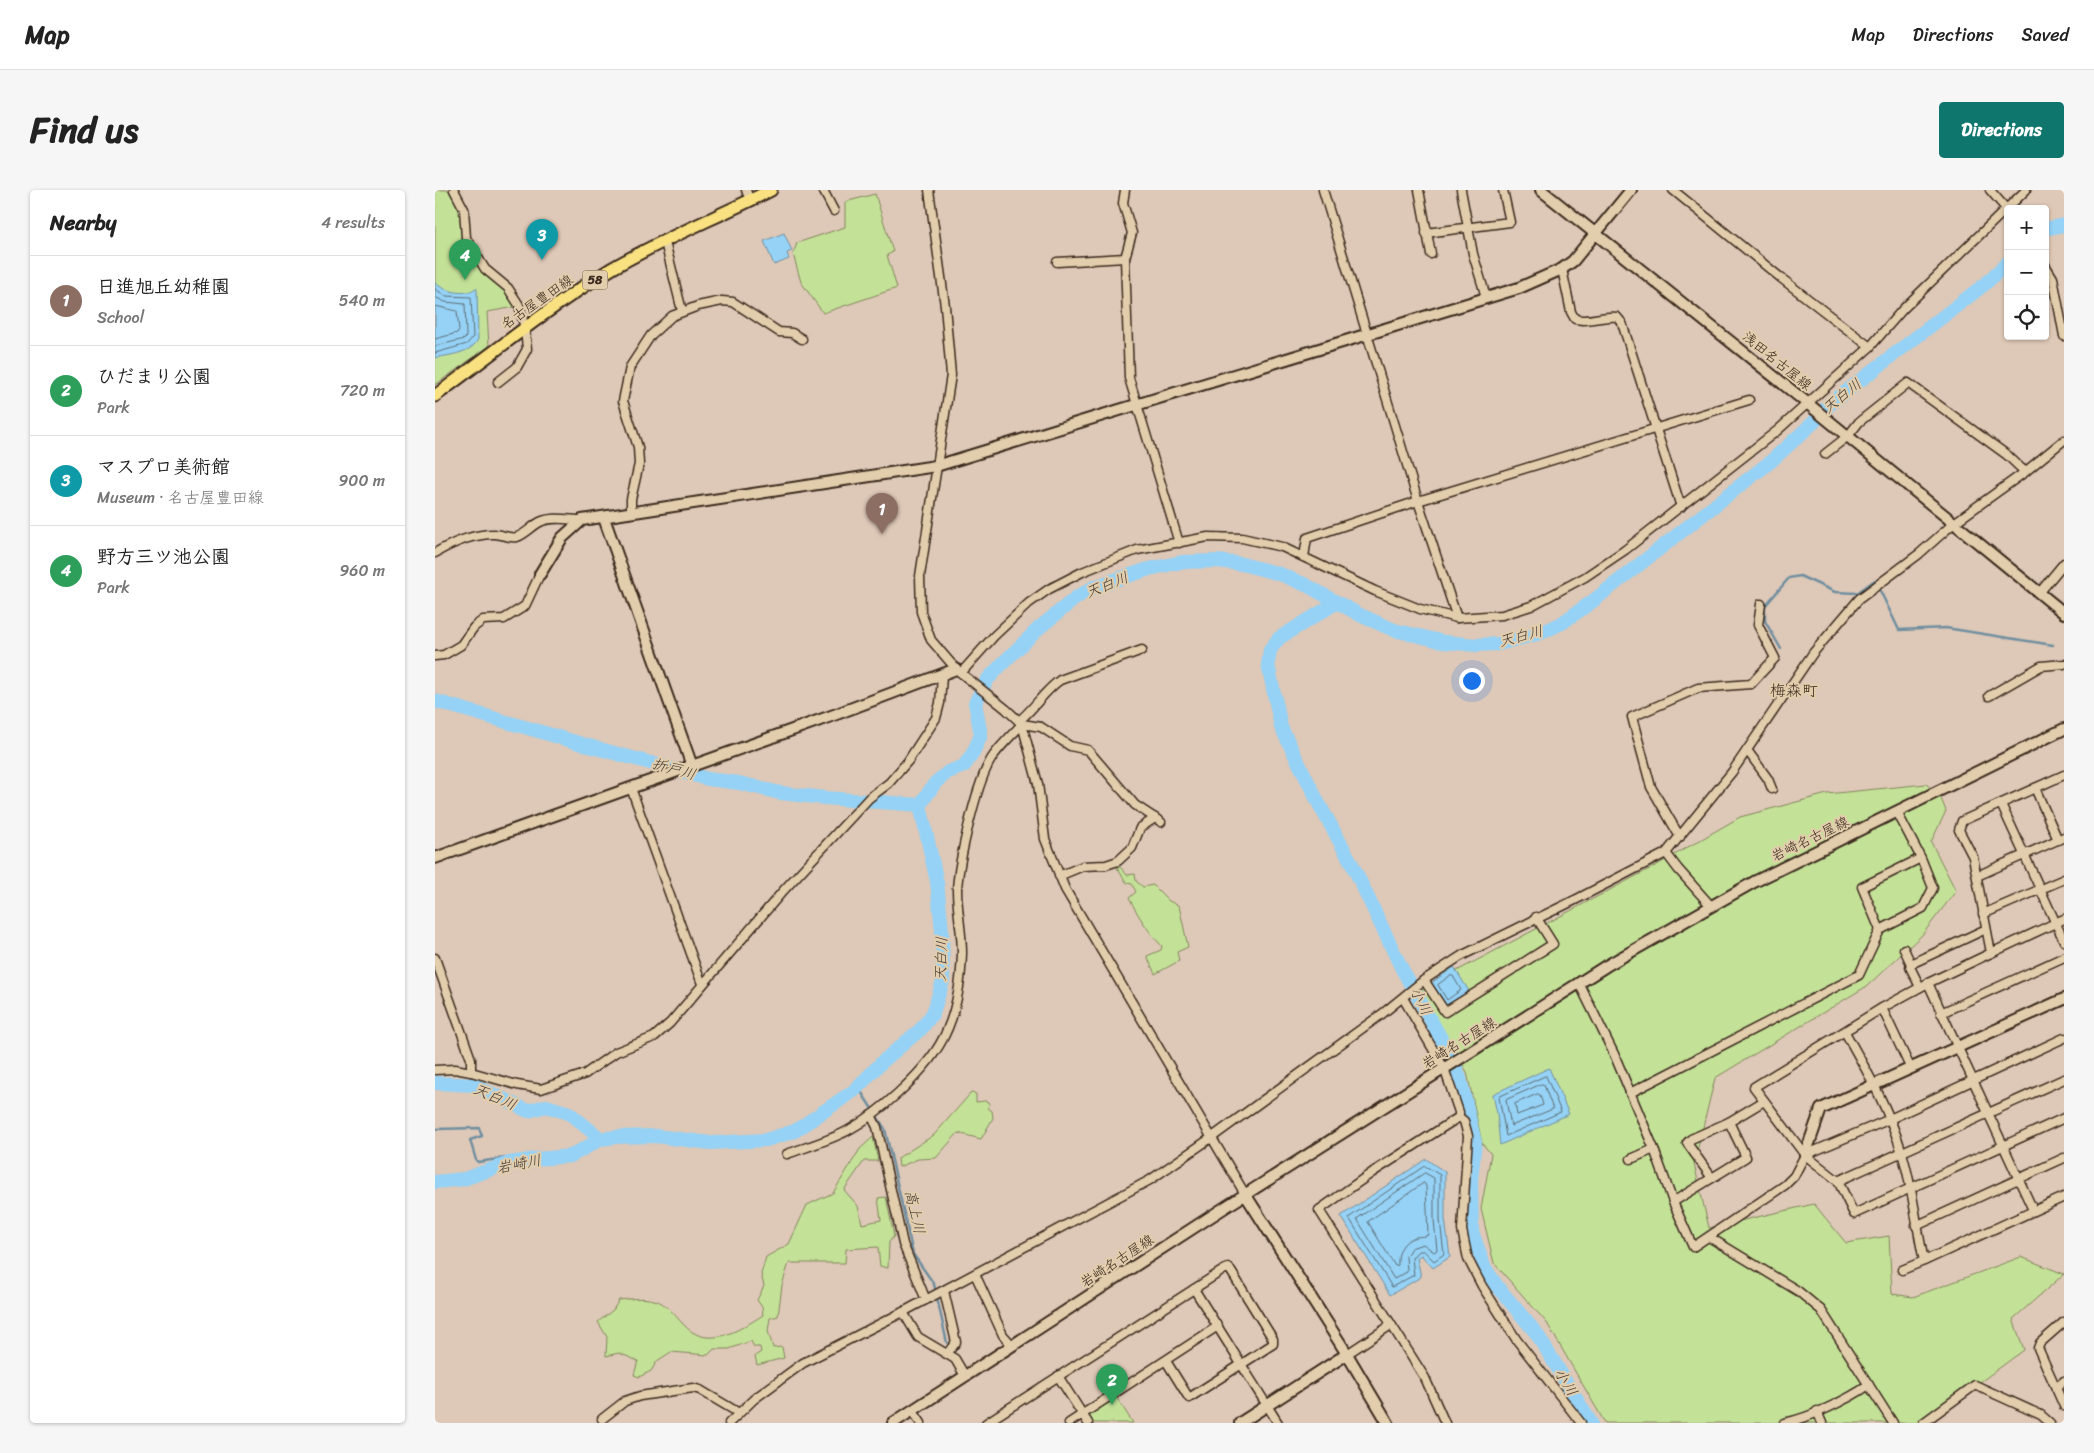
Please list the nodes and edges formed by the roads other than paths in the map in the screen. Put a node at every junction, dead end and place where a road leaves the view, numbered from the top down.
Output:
1 (454, 190) edge
2 (771, 190) edge
3 (823, 190) edge
4 (929, 190) edge
5 (1125, 190) edge
6 (1323, 190) edge
7 (1419, 190) edge
8 (1461, 190) edge
9 (1503, 190) edge
10 (1541, 190) edge
11 (1631, 190) edge
12 (1673, 190) edge
13 (1990, 190) edge
14 (2026, 190) edge
15 (748, 195) edge
16 (2012, 205) edge
17 (2004, 206) edge
18 (834, 211) dead end
19 (2004, 213) edge
20 (1468, 227) junction
21 (1426, 233) junction
22 (1596, 234) junction
23 (665, 242) junction
24 (1431, 254) dead end
25 (1125, 258) junction
26 (1057, 262) dead end
27 (1562, 269) junction
28 (2049, 271) edge
29 (1486, 297) junction
30 (682, 311) junction
31 (525, 329) junction
32 (1368, 333) junction
33 (2064, 336) edge
34 (802, 338) dead end
35 (1870, 347) junction
36 (498, 382) dead end
37 (435, 396) edge
38 (1749, 400) dead end
39 (1807, 403) junction
40 (1138, 405) junction
41 (1654, 429) junction
42 (1848, 436) junction
43 (2064, 440) edge
44 (1825, 454) dead end
45 (936, 466) junction
46 (2025, 472) junction
47 (1418, 501) junction
48 (1681, 508) junction
49 (631, 513) junction
50 (604, 518) junction
51 (583, 520) junction
52 (1954, 523) junction
53 (1179, 543) junction
54 (435, 553) edge
55 (1304, 557) junction
56 (2064, 563) edge
57 (540, 574) joint
58 (2040, 592) junction
59 (1761, 604) dead end
60 (2064, 613) edge
61 (1457, 618) junction
62 (1142, 650) dead end
63 (435, 656) edge
64 (2064, 664) edge
65 (958, 671) junction
66 (942, 676) junction
67 (1989, 696) dead end
68 (1020, 723) junction
69 (2064, 729) edge
70 (1747, 750) junction
71 (691, 766) junction
72 (2064, 775) edge
73 (631, 788) junction
74 (2035, 788) junction
75 (1772, 789) dead end
76 (2001, 804) junction
77 (1897, 812) junction
78 (1680, 837) junction
79 (2061, 839) edge
80 (1666, 853) junction
81 (2025, 855) junction
82 (435, 858) edge
83 (1921, 858) junction
84 (1059, 876) junction
85 (1977, 876) junction
86 (2064, 879) edge
87 (2040, 890) junction
88 (1711, 906) junction
89 (1983, 914) junction
90 (1536, 918) junction
91 (2064, 919) edge
92 (2055, 923) junction
93 (1880, 930) junction
94 (1986, 930) junction
95 (2064, 941) edge
96 (1904, 949) dead end
97 (1991, 953) junction
98 (2064, 957) edge
99 (435, 958) edge
100 (1911, 964) junction
101 (1421, 983) junction
102 (1579, 983) junction
103 (1928, 983) junction
104 (702, 984) junction
105 (1920, 988) junction
106 (1405, 996) junction
107 (2064, 999) edge
108 (1882, 1008) junction
109 (1941, 1013) junction
110 (1845, 1032) junction
111 (2064, 1038) edge
112 (1957, 1046) junction
113 (1447, 1066) junction
114 (1910, 1068) junction
115 (435, 1070) edge
116 (471, 1072) junction
117 (2064, 1079) edge
118 (1973, 1080) junction
119 (1875, 1084) junction
120 (1630, 1093) junction
121 (1764, 1101) junction
122 (874, 1113) junction
123 (1987, 1113) junction
124 (1459, 1117) junction
125 (2064, 1118) edge
126 (1890, 1119) junction
127 (1729, 1122) junction
128 (1211, 1138) junction
129 (2003, 1145) junction
130 (1654, 1149) junction
131 (1902, 1152) junction
132 (787, 1154) dead end
133 (1805, 1155) junction
134 (2064, 1158) edge
135 (1631, 1159) dead end
136 (1712, 1178) junction
137 (2017, 1178) junction
138 (1838, 1181) junction
139 (1911, 1189) junction
140 (1245, 1194) junction
141 (2064, 1197) edge
142 (1673, 1202) junction
143 (2033, 1210) junction
144 (1916, 1226) junction
145 (1709, 1237) junction
146 (1925, 1261) junction
147 (1903, 1270) dead end
148 (975, 1274) junction
149 (1194, 1289) junction
150 (936, 1295) junction
151 (903, 1312) junction
152 (2064, 1322) edge
153 (1391, 1325) junction
154 (1218, 1326) junction
155 (1012, 1345) junction
156 (947, 1354) junction
157 (1347, 1354) junction
158 (1166, 1361) junction
159 (1241, 1364) junction
160 (965, 1376) junction
161 (1058, 1376) junction
162 (2064, 1381) edge
163 (1869, 1385) junction
164 (2056, 1388) junction
165 (1267, 1405) junction
166 (2064, 1406) edge
167 (912, 1410) junction
168 (1817, 1411) junction
169 (739, 1413) junction
170 (1082, 1414) junction
171 (602, 1419) dead end
172 (729, 1423) edge
173 (893, 1423) edge
174 (921, 1423) edge
175 (986, 1423) edge
176 (1069, 1423) edge
177 (1088, 1423) edge
178 (1240, 1423) edge
179 (1278, 1423) edge
180 (1388, 1423) edge
181 (1445, 1423) edge
182 (1581, 1423) edge
183 (1784, 1423) edge
184 (1823, 1423) edge
185 (1893, 1423) edge
186 (1923, 1423) edge
187 (2050, 1423) edge

1 - 31 street
2 - 15 main road, 名古屋豊田線 / 58
3 - 18 street
4 - 45 street
5 - 25 street
6 - 32 street
7 - 21 street
8 - 20 street
9 - 20 street
10 - 22 street, 浅田名古屋線
11 - 22 street
12 - 35 street
13 - 17 street
14 - 16 street
15 - 23 main road, 名古屋豊田線 / 58
19 - 35 street
20 - 21 street
20 - 29 street
21 - 24 street
22 - 27 street
22 - 39 street, 浅田名古屋線
23 - 30 street
23 - 31 main road, 名古屋豊田線 / 58
25 - 26 street
25 - 40 street
27 - 29 street
27 - 41 street
28 - 33 street
29 - 32 street
30 - 34 street
30 - 49 street
31 - 36 street
31 - 37 main road, 名古屋豊田線 / 58
32 - 40 street
32 - 47 street
35 - 39 street
38 - 41 street
39 - 42 street, 浅田名古屋線
39 - 48 street
40 - 45 street
40 - 53 street
41 - 47 street
41 - 48 street
42 - 44 street
42 - 46 street
42 - 52 street, 浅田名古屋線
43 - 46 street
45 - 49 street
45 - 65 street
46 - 52 street
47 - 55 street
47 - 61 street
48 - 61 street
49 - 50 street
50 - 51 street
50 - 71 street
51 - 54 street
51 - 57 street
52 - 58 street, 浅田名古屋線
52 - 70 street
53 - 55 street
53 - 65 street
55 - 61 street
56 - 58 street
57 - 63 street
58 - 60 street, 浅田名古屋線
59 - 78 street
62 - 68 street
64 - 67 street
65 - 66 street
65 - 68 street
66 - 71 street
66 - 104 street
68 - 84 street
68 - 84 street
68 - 122 street
69 - 77 street, 岩崎名古屋線
70 - 75 street
70 - 78 street
71 - 73 street
72 - 74 street
73 - 82 street
73 - 104 street
74 - 76 street
74 - 79 street
76 - 81 street
76 - 85 street
77 - 83 street
77 - 88 street, 岩崎名古屋線
78 - 80 street
79 - 81 street
80 - 88 street
80 - 90 street
81 - 85 street
81 - 87 street
83 - 93 street
83 - 93 street
84 - 128 street
85 - 89 street
86 - 87 street
87 - 89 street
87 - 92 street
88 - 102 street, 岩崎名古屋線
89 - 94 street
90 - 101 street
90 - 101 street
91 - 92 street
92 - 95 street
92 - 97 street
93 - 120 street
94 - 97 street
94 - 100 street
96 - 100 street
97 - 103 street
98 - 109 street
99 - 116 street
100 - 105 street
101 - 106 street
102 - 113 street, 岩崎名古屋線
102 - 120 street
103 - 105 street
103 - 109 street
104 - 116 street
105 - 108 street
106 - 113 street
106 - 128 street
107 - 112 street
108 - 110 street
108 - 114 street
109 - 112 street
110 - 119 street
110 - 121 street
111 - 118 street
112 - 114 street
112 - 118 street
113 - 124 street
113 - 140 street, 岩崎名古屋線
114 - 119 street
115 - 116 street
117 - 123 street
118 - 123 street
118 - 126 street
119 - 126 street
119 - 133 street
120 - 130 street
121 - 127 street
121 - 133 street
122 - 132 street
122 - 150 street
123 - 129 street
123 - 131 street
124 - 153 street
124 - 182 street
125 - 129 street
126 - 131 street
126 - 133 street
127 - 136 street
127 - 136 street
128 - 140 street
128 - 148 street
129 - 137 street
129 - 139 street
130 - 135 street
130 - 142 street
131 - 138 street
131 - 139 street
133 - 138 street
133 - 145 street
134 - 137 street
136 - 142 street
137 - 143 street
137 - 144 street
138 - 139 street
139 - 144 street
140 - 155 street, 岩崎名古屋線
140 - 157 street
141 - 143 street
142 - 145 street
143 - 146 street
144 - 146 street
145 - 163 street
146 - 147 street
148 - 150 street
148 - 155 street
149 - 154 street
149 - 159 street
149 - 161 street
150 - 151 street
150 - 156 street
151 - 156 street
151 - 169 street
152 - 164 street
153 - 157 street
153 - 181 street
154 - 158 street
154 - 159 street
155 - 160 street, 岩崎名古屋線
156 - 160 street
157 - 165 street
157 - 180 street
158 - 159 street
158 - 170 street
159 - 165 street
160 - 167 street, 岩崎名古屋線
161 - 170 street
161 - 175 street
162 - 164 street
163 - 168 street
163 - 185 street
164 - 166 street
165 - 178 street
165 - 179 street
167 - 173 street, 岩崎名古屋線
167 - 174 street
168 - 183 street
168 - 184 street
169 - 171 street
169 - 172 street
170 - 176 street
170 - 177 street
186 - 187 street

